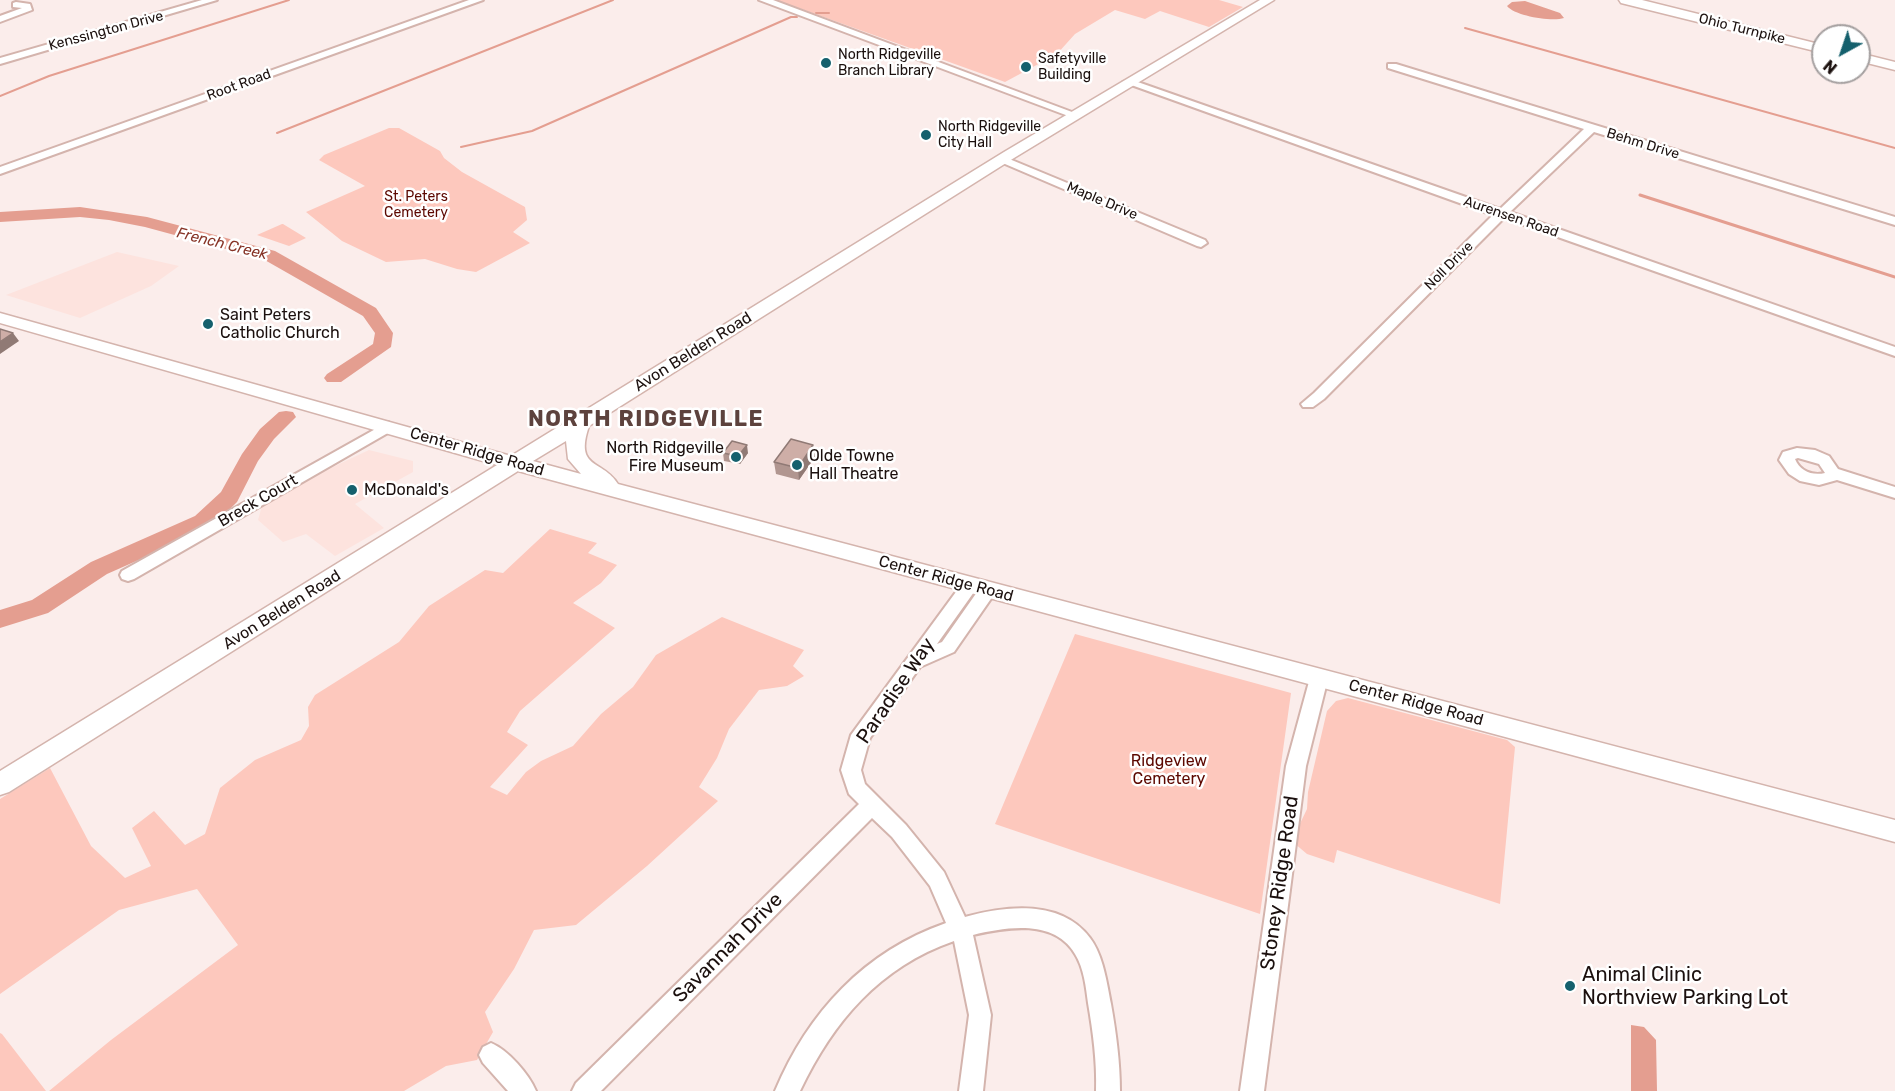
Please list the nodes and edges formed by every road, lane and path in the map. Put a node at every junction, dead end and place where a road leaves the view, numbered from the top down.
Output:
1 (212, 0) edge
2 (478, 0) edge
3 (764, 0) edge
4 (1268, 0) edge
5 (1626, 0) edge
6 (1663, 0) edge
7 (16, 5) dead end
8 (0, 19) edge
9 (1811, 36) edge
10 (1811, 46) edge
11 (1871, 50) edge
12 (1895, 56) edge
13 (1871, 60) edge
14 (0, 62) edge
15 (1392, 66) dead end
16 (1895, 66) edge
17 (1128, 82) junction
18 (1074, 115) junction
19 (1591, 128) junction
20 (1002, 159) junction
21 (0, 171) edge
22 (1501, 214) junction
23 (1895, 221) edge
24 (1201, 243) dead end
25 (0, 318) edge
26 (1895, 352) edge
27 (1308, 404) dead end
28 (581, 421) junction
29 (388, 427) junction
30 (514, 463) junction
31 (1833, 473) dead end
32 (619, 491) junction
33 (1895, 493) edge
34 (128, 575) dead end
35 (979, 587) junction
36 (1319, 678) junction
37 (0, 784) edge
38 (872, 805) junction
39 (1895, 831) edge
40 (960, 929) junction
41 (491, 1055) dead end
42 (525, 1091) edge
43 (584, 1091) edge
44 (787, 1091) edge
45 (971, 1091) edge
46 (1108, 1091) edge
47 (1252, 1091) edge

1 - 14 street, Kenssington Drive
2 - 21 street, Root Road
3 - 18 street
4 - 17 main road, Avon Belden Road
5 - 10 highway, Ohio Turnpike
6 - 9 highway, Ohio Turnpike
7 - 8 street
11 - 12 highway
13 - 16 highway
15 - 19 street, Behm Drive
17 - 18 main road, Avon Belden Road
17 - 22 street, Aurensen Road
18 - 20 main road, Avon Belden Road
19 - 22 street, Noll Drive
19 - 23 street, Behm Drive
20 - 24 street, Maple Drive
20 - 28 main road, Avon Belden Road
22 - 26 street, Aurensen Road
22 - 27 street, Noll Drive
25 - 29 main road, Center Ridge Road
28 - 30 main road, Avon Belden Road
28 - 32 main road
29 - 30 main road, Center Ridge Road
29 - 34 street, Breck Court
30 - 32 main road, Center Ridge Road
30 - 37 main road, Avon Belden Road
31 - 33 street
32 - 35 main road, Center Ridge Road
35 - 36 main road, Center Ridge Road
35 - 38 street, Paradise Way
36 - 39 main road, Center Ridge Road
36 - 47 street, Stoney Ridge Road
38 - 40 street, Paradise Way
38 - 43 street, Savannah Drive
40 - 44 street
40 - 45 street, Paradise Way
40 - 46 street
41 - 42 street

